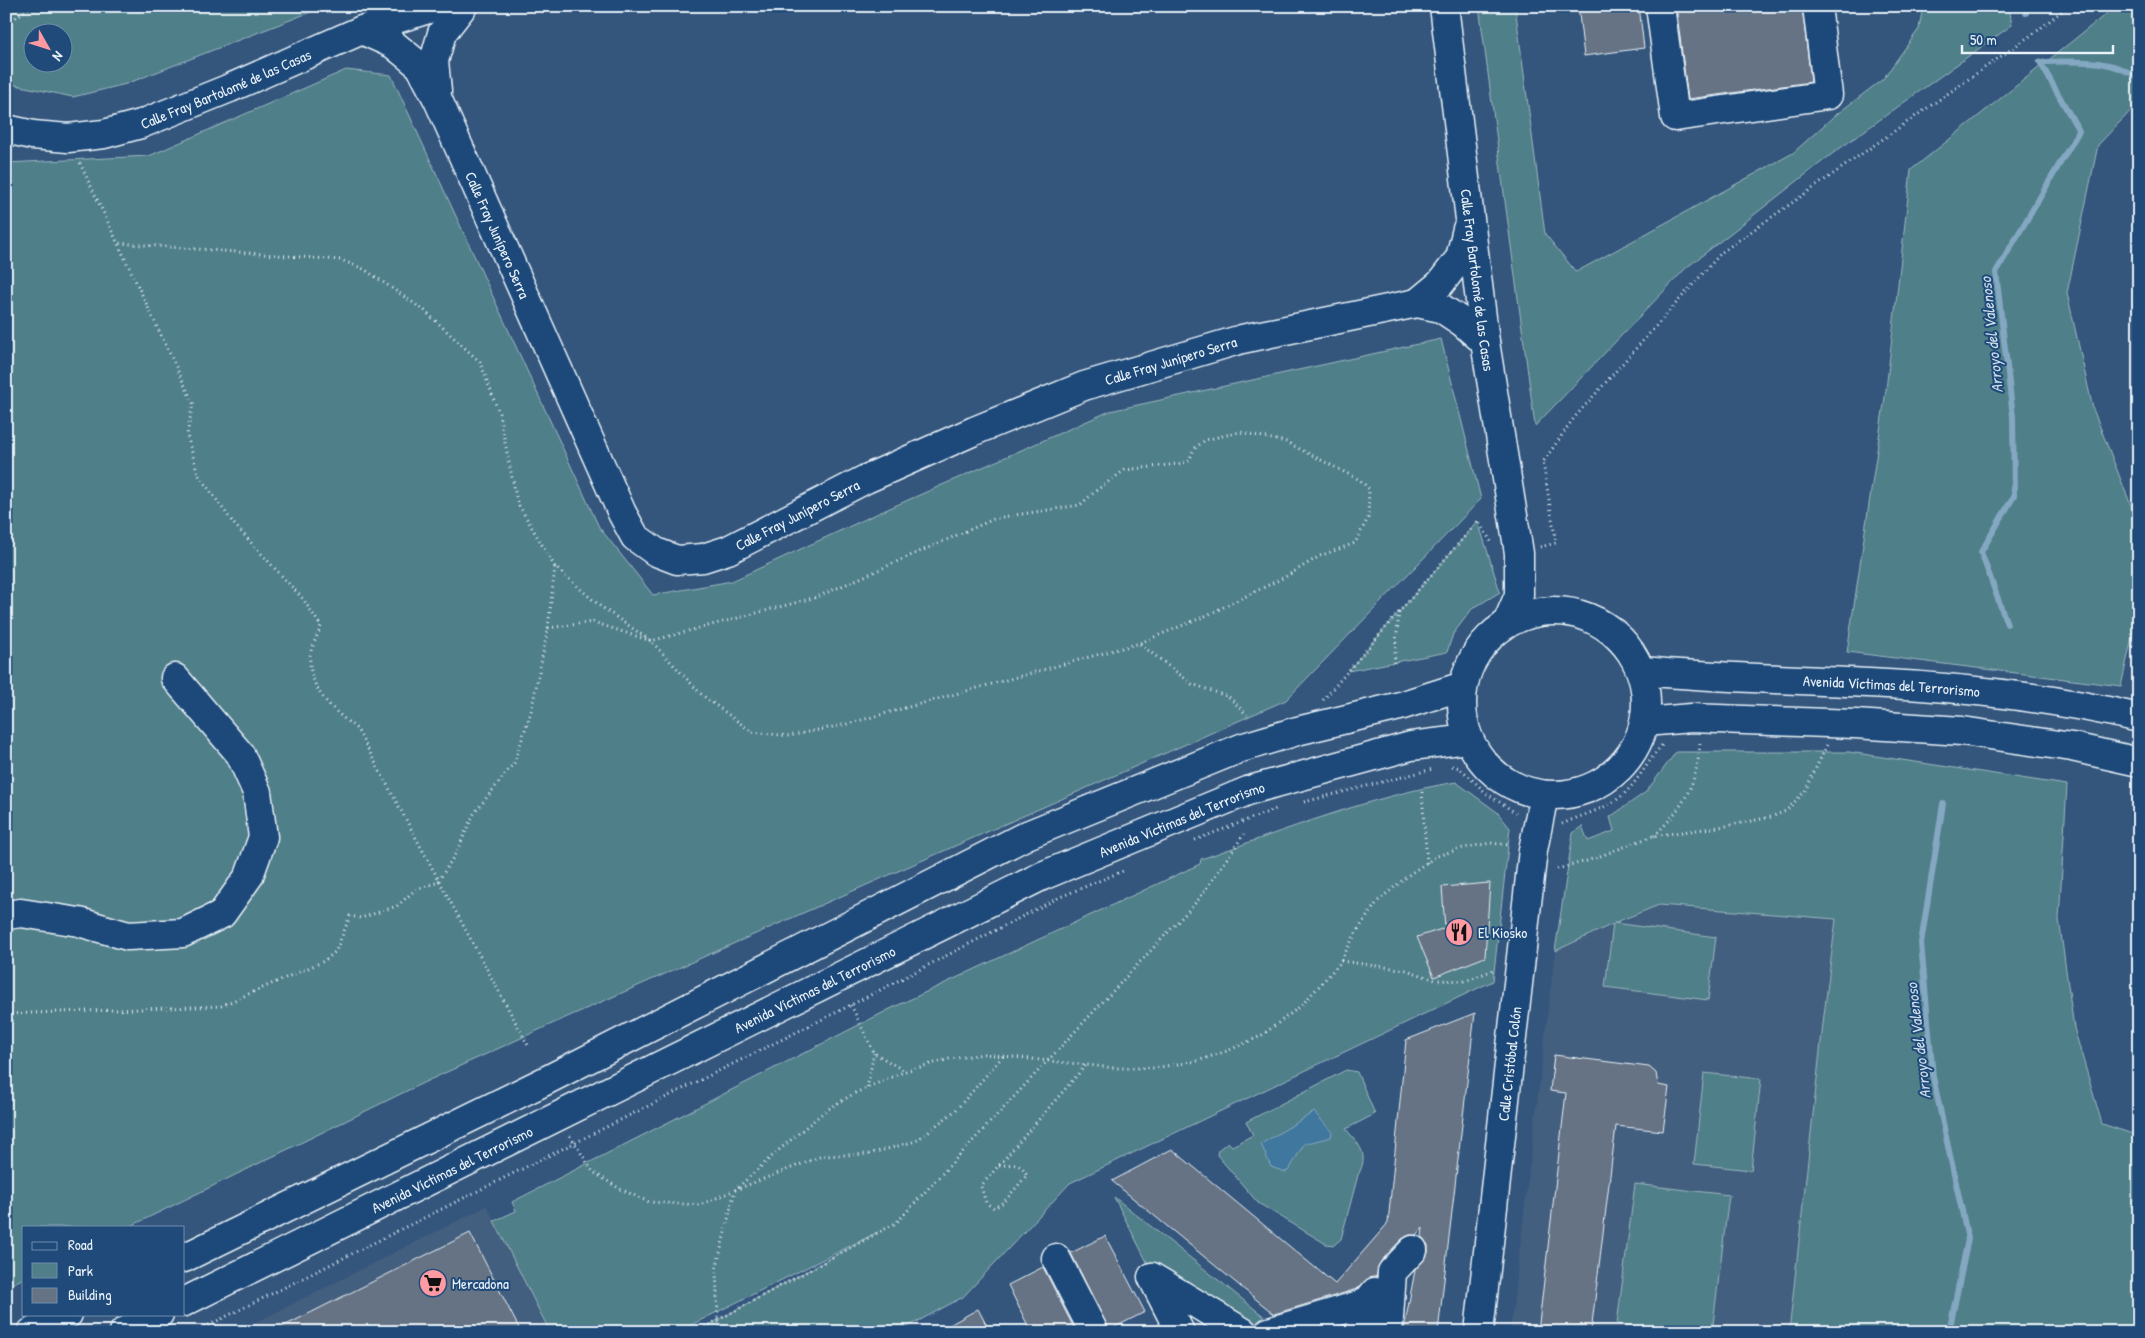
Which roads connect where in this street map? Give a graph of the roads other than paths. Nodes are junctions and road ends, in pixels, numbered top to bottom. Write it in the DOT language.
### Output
graph roads {
  1 [pos="438,6"];
  2 [pos="463,6"];
  3 [pos="1444,6"];
  4 [pos="1660,6"];
  5 [pos="1817,6"];
  6 [pos="362,30"];
  7 [pos="438,100"];
  8 [pos="6,129"];
  9 [pos="1469,223"];
  10 [pos="1417,302"];
  11 [pos="1485,342"];
  12 [pos="1519,553"];
  13 [pos="1559,610"];
  14 [pos="1507,623"];
  15 [pos="1642,671"];
  16 [pos="175,678"];
  17 [pos="1463,686"];
  18 [pos="2139,718"];
  19 [pos="1645,722"];
  20 [pos="1468,739"];
  21 [pos="2139,762"];
  22 [pos="1544,795"];
  23 [pos="6,915"];
  24 [pos="1412,1250"];
  25 [pos="185,1258"];
  26 [pos="1056,1258"];
  27 [pos="1392,1272"];
  28 [pos="185,1302"];
  29 [pos="1366,1303"];
  30 [pos="64,1316"];
  31 [pos="156,1316"];
  32 [pos="32,1332"];
  33 [pos="124,1332"];
  34 [pos="1094,1332"];
  35 [pos="1180,1332"];
  36 [pos="1243,1332"];
  37 [pos="1269,1332"];
  38 [pos="1360,1332"];
  39 [pos="1388,1332"];
  40 [pos="1479,1332"];
  1 -- 6 [label="street, Calle Fray Bartolomé de las Casas"];
  2 -- 7 [label="street, Calle Fray Junípero Serra"];
  3 -- 9 [label="street, Calle Fray Bartolomé de las Casas"];
  4 -- 5 [label="street"];
  6 -- 7 [label="street, Calle Fray Junípero Serra"];
  6 -- 8 [label="street, Calle Fray Bartolomé de las Casas"];
  7 -- 10 [label="street, Calle Fray Junípero Serra"];
  9 -- 10 [label="street, Calle Fray Junípero Serra"];
  9 -- 11 [label="street, Calle Fray Bartolomé de las Casas"];
  10 -- 11 [label="street, Calle Fray Junípero Serra"];
  11 -- 12 [label="street, Calle Fray Bartolomé de las Casas"];
  12 -- 13 [label="street, Calle Fray Bartolomé de las Casas"];
  12 -- 14 [label="street, Calle Fray Bartolomé de las Casas"];
  13 -- 14 [label="street"];
  13 -- 15 [label="street"];
  14 -- 17 [label="street"];
  15 -- 18 [label="street, Avenida Víctimas del Terrorismo"];
  15 -- 19 [label="street"];
  16 -- 23 [label="street"];
  17 -- 20 [label="street"];
  17 -- 25 [label="street"];
  19 -- 21 [label="street"];
  19 -- 22 [label="street"];
  20 -- 22 [label="street"];
  20 -- 28 [label="street, Avenida Víctimas del Terrorismo"];
  22 -- 40 [label="street, Calle Cristóbal Colón"];
  24 -- 27 [label="street"];
  26 -- 34 [label="street"];
  27 -- 29 [label="street"];
  27 -- 39 [label="street"];
  29 -- 37 [label="street"];
  29 -- 38 [label="street"];
  30 -- 32 [label="street"];
  31 -- 33 [label="street"];
  35 -- 36 [label="street"];
}
